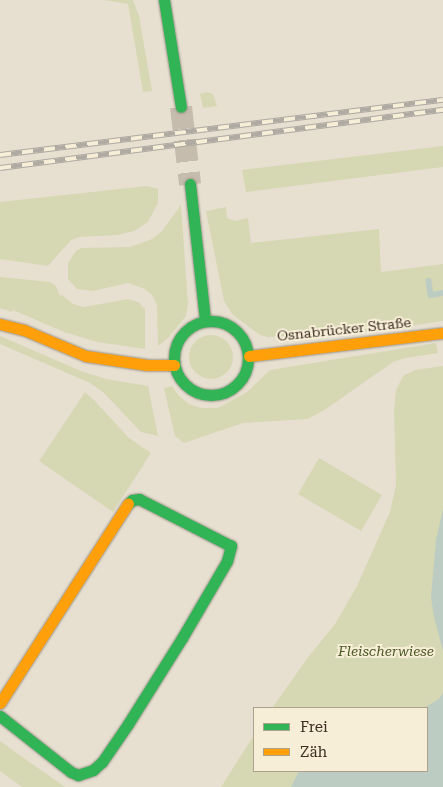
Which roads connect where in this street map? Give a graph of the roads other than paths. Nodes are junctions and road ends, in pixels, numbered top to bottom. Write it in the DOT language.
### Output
graph roads {
  1 [pos="164,0"];
  2 [pos="181,107"];
  3 [pos="190,184"];
  4 [pos="205,320"];
  5 [pos="0,324"];
  6 [pos="443,333"];
  7 [pos="249,356"];
  8 [pos="174,365"];
  9 [pos="0,702"];
  10 [pos="0,716"];
  1 -- 2 [label="main road"];
  3 -- 4 [label="main road"];
  4 -- 7 [label="main road"];
  4 -- 8 [label="main road"];
  5 -- 8 [label="main road"];
  6 -- 7 [label="main road, Osnabrücker Straße"];
  7 -- 8 [label="main road"];
  9 -- 10 [label="main road"];
}
